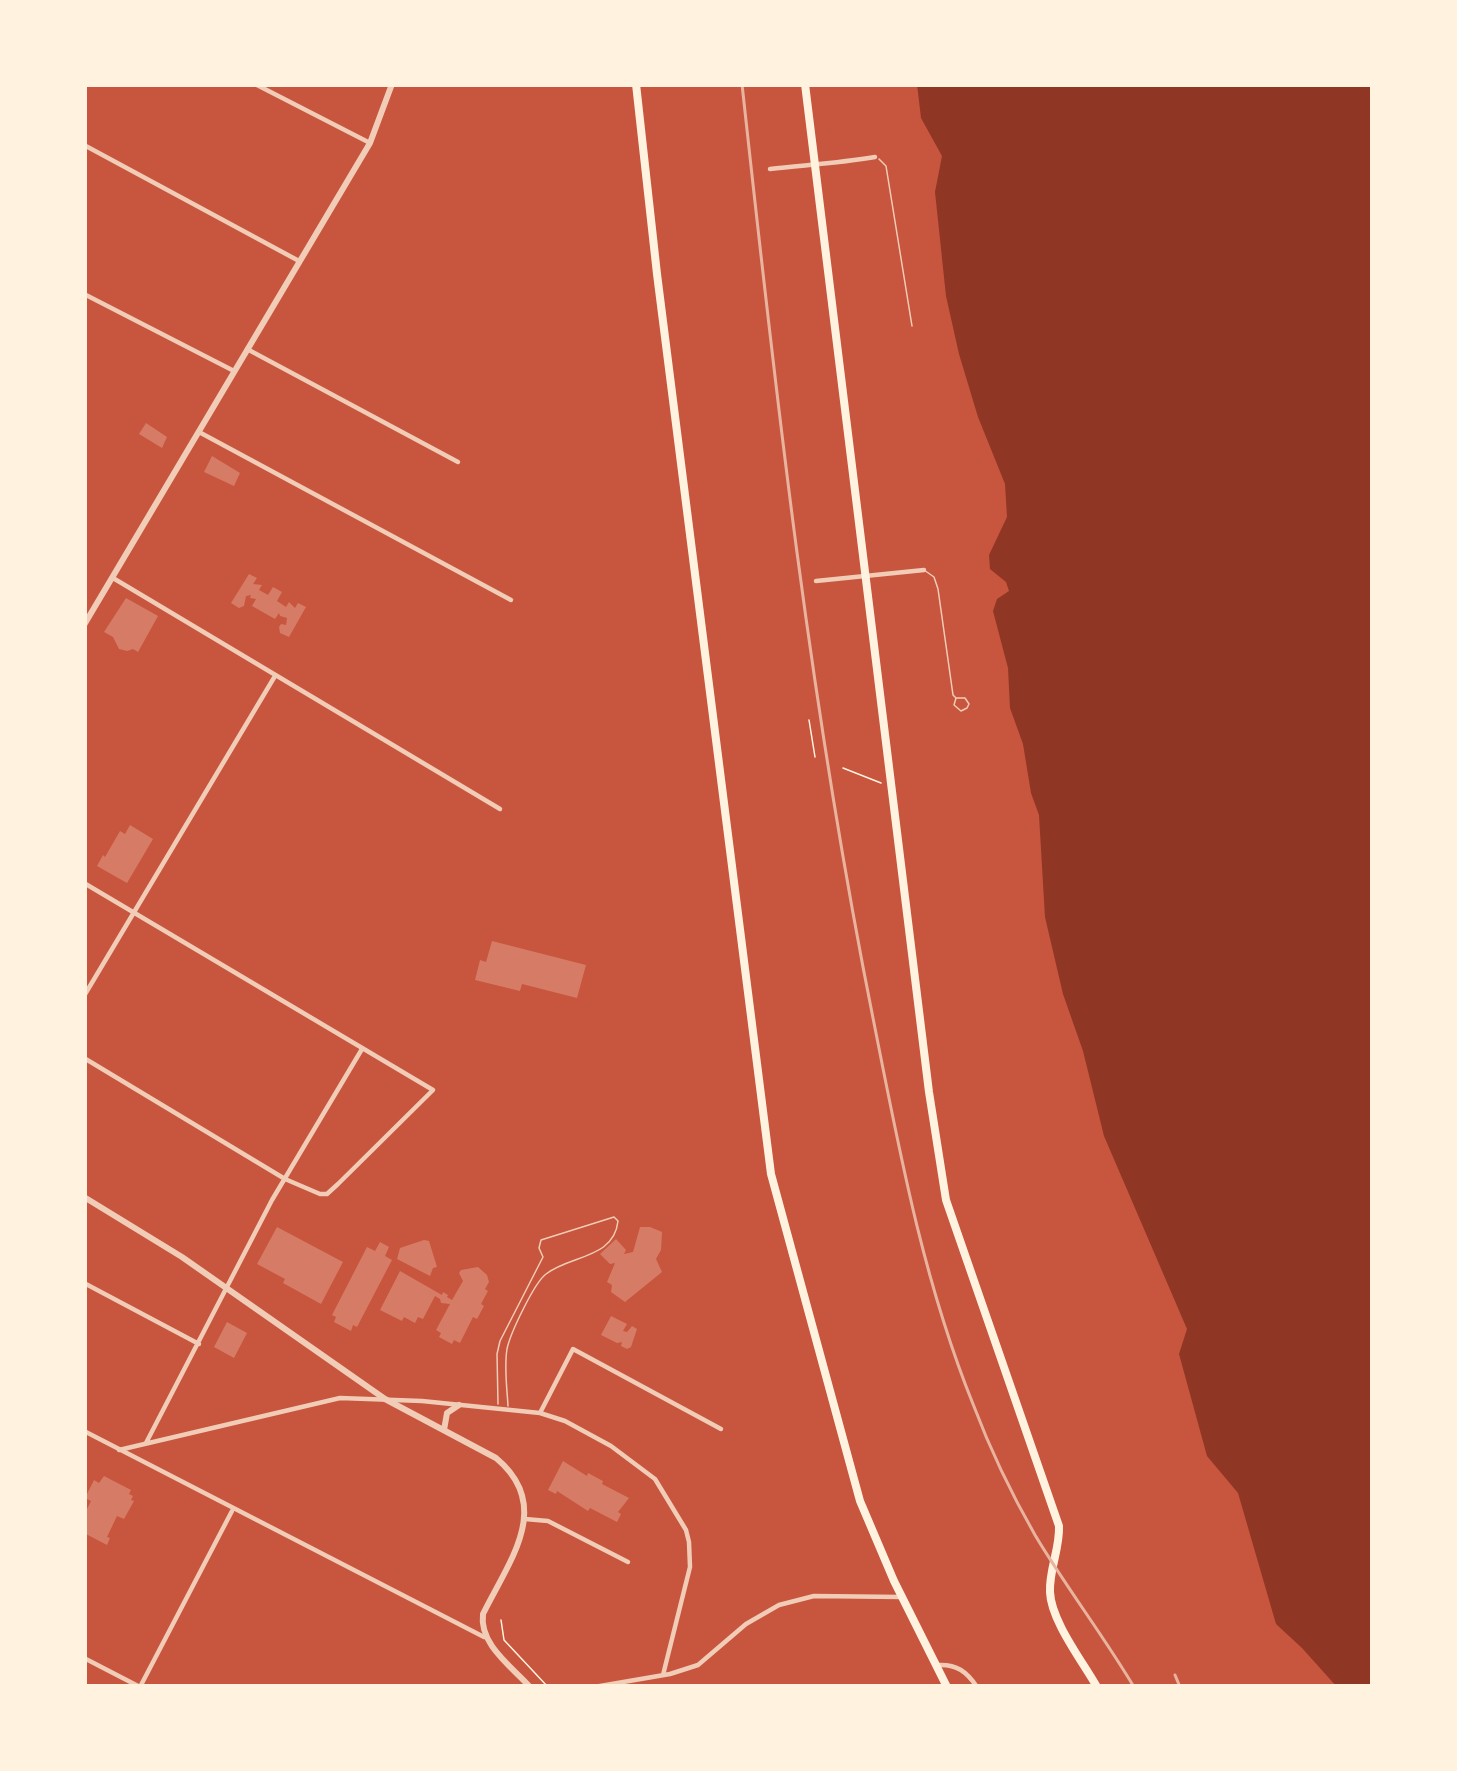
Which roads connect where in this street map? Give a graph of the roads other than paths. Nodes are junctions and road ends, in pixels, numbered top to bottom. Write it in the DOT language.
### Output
graph roads {
  1 [pos="255,84"];
  2 [pos="392,84"];
  3 [pos="636,84"];
  4 [pos="805,84"];
  5 [pos="370,143"];
  6 [pos="84,145"];
  7 [pos="875,157"];
  8 [pos="815,164"];
  9 [pos="770,169"];
  10 [pos="298,261"];
  11 [pos="84,294"];
  12 [pos="912,326"];
  13 [pos="247,349"];
  14 [pos="234,371"];
  15 [pos="199,431"];
  16 [pos="458,462"];
  17 [pos="924,570"];
  18 [pos="867,576"];
  19 [pos="111,577"];
  20 [pos="816,581"];
  21 [pos="511,601"];
  22 [pos="84,625"];
  23 [pos="275,675"];
  24 [pos="956,698"];
  25 [pos="500,809"];
  26 [pos="84,884"];
  27 [pos="134,914"];
  28 [pos="84,995"];
  29 [pos="362,1049"];
  30 [pos="84,1058"];
  31 [pos="285,1179"];
  32 [pos="84,1197"];
  33 [pos="84,1283"];
  34 [pos="227,1289"];
  35 [pos="199,1344"];
  36 [pos="385,1399"];
  37 [pos="459,1405"];
  38 [pos="498,1409"];
  39 [pos="508,1410"];
  40 [pos="540,1413"];
  41 [pos="721,1429"];
  42 [pos="444,1430"];
  43 [pos="84,1431"];
  44 [pos="146,1443"];
  45 [pos="119,1450"];
  46 [pos="233,1510"];
  47 [pos="525,1519"];
  48 [pos="628,1562"];
  49 [pos="901,1597"];
  50 [pos="484,1637"];
  51 [pos="84,1658"];
  52 [pos="935,1665"];
  53 [pos="663,1675"];
  54 [pos="118,1676"];
  55 [pos="112,1686"];
  56 [pos="140,1687"];
  57 [pos="530,1687"];
  58 [pos="594,1687"];
  59 [pos="947,1687"];
  60 [pos="977,1687"];
  61 [pos="1097,1687"];
  1 -- 5 [label="street"];
  2 -- 5 [label="street"];
  3 -- 49 [label="main road"];
  4 -- 8 [label="main road"];
  5 -- 10 [label="street"];
  6 -- 10 [label="street"];
  7 -- 8 [label="street"];
  7 -- 12 [label="lane"];
  8 -- 9 [label="street"];
  8 -- 18 [label="main road"];
  10 -- 13 [label="street"];
  11 -- 14 [label="street"];
  13 -- 14 [label="street"];
  13 -- 16 [label="street"];
  14 -- 15 [label="street"];
  15 -- 19 [label="street"];
  15 -- 21 [label="street"];
  17 -- 18 [label="street"];
  17 -- 24 [label="lane"];
  18 -- 20 [label="street"];
  18 -- 61 [label="main road"];
  19 -- 22 [label="street"];
  19 -- 23 [label="street"];
  23 -- 25 [label="street"];
  23 -- 27 [label="street"];
  26 -- 27 [label="street"];
  27 -- 28 [label="street"];
  27 -- 29 [label="street"];
  29 -- 31 [label="street"];
  29 -- 31 [label="street"];
  30 -- 31 [label="street"];
  31 -- 34 [label="street"];
  32 -- 34 [label="street"];
  33 -- 35 [label="street"];
  34 -- 35 [label="street"];
  34 -- 36 [label="street"];
  35 -- 44 [label="street"];
  36 -- 37 [label="street"];
  36 -- 42 [label="street"];
  36 -- 44 [label="street"];
  37 -- 38 [label="street"];
  37 -- 42 [label="street"];
  38 -- 39 [label="street"];
  38 -- 39 [label="lane"];
  39 -- 40 [label="street"];
  40 -- 41 [label="street"];
  40 -- 53 [label="street"];
  42 -- 47 [label="street"];
  43 -- 45 [label="street"];
  44 -- 45 [label="street"];
  45 -- 46 [label="street"];
  46 -- 50 [label="street"];
  46 -- 56 [label="street"];
  47 -- 48 [label="street"];
  47 -- 50 [label="street"];
  49 -- 52 [label="main road"];
  49 -- 53 [label="street"];
  50 -- 57 [label="street"];
  51 -- 54 [label="street"];
  52 -- 59 [label="main road"];
  52 -- 60 [label="street"];
  53 -- 58 [label="street"];
  54 -- 55 [label="street"];
  54 -- 56 [label="street"];
}
